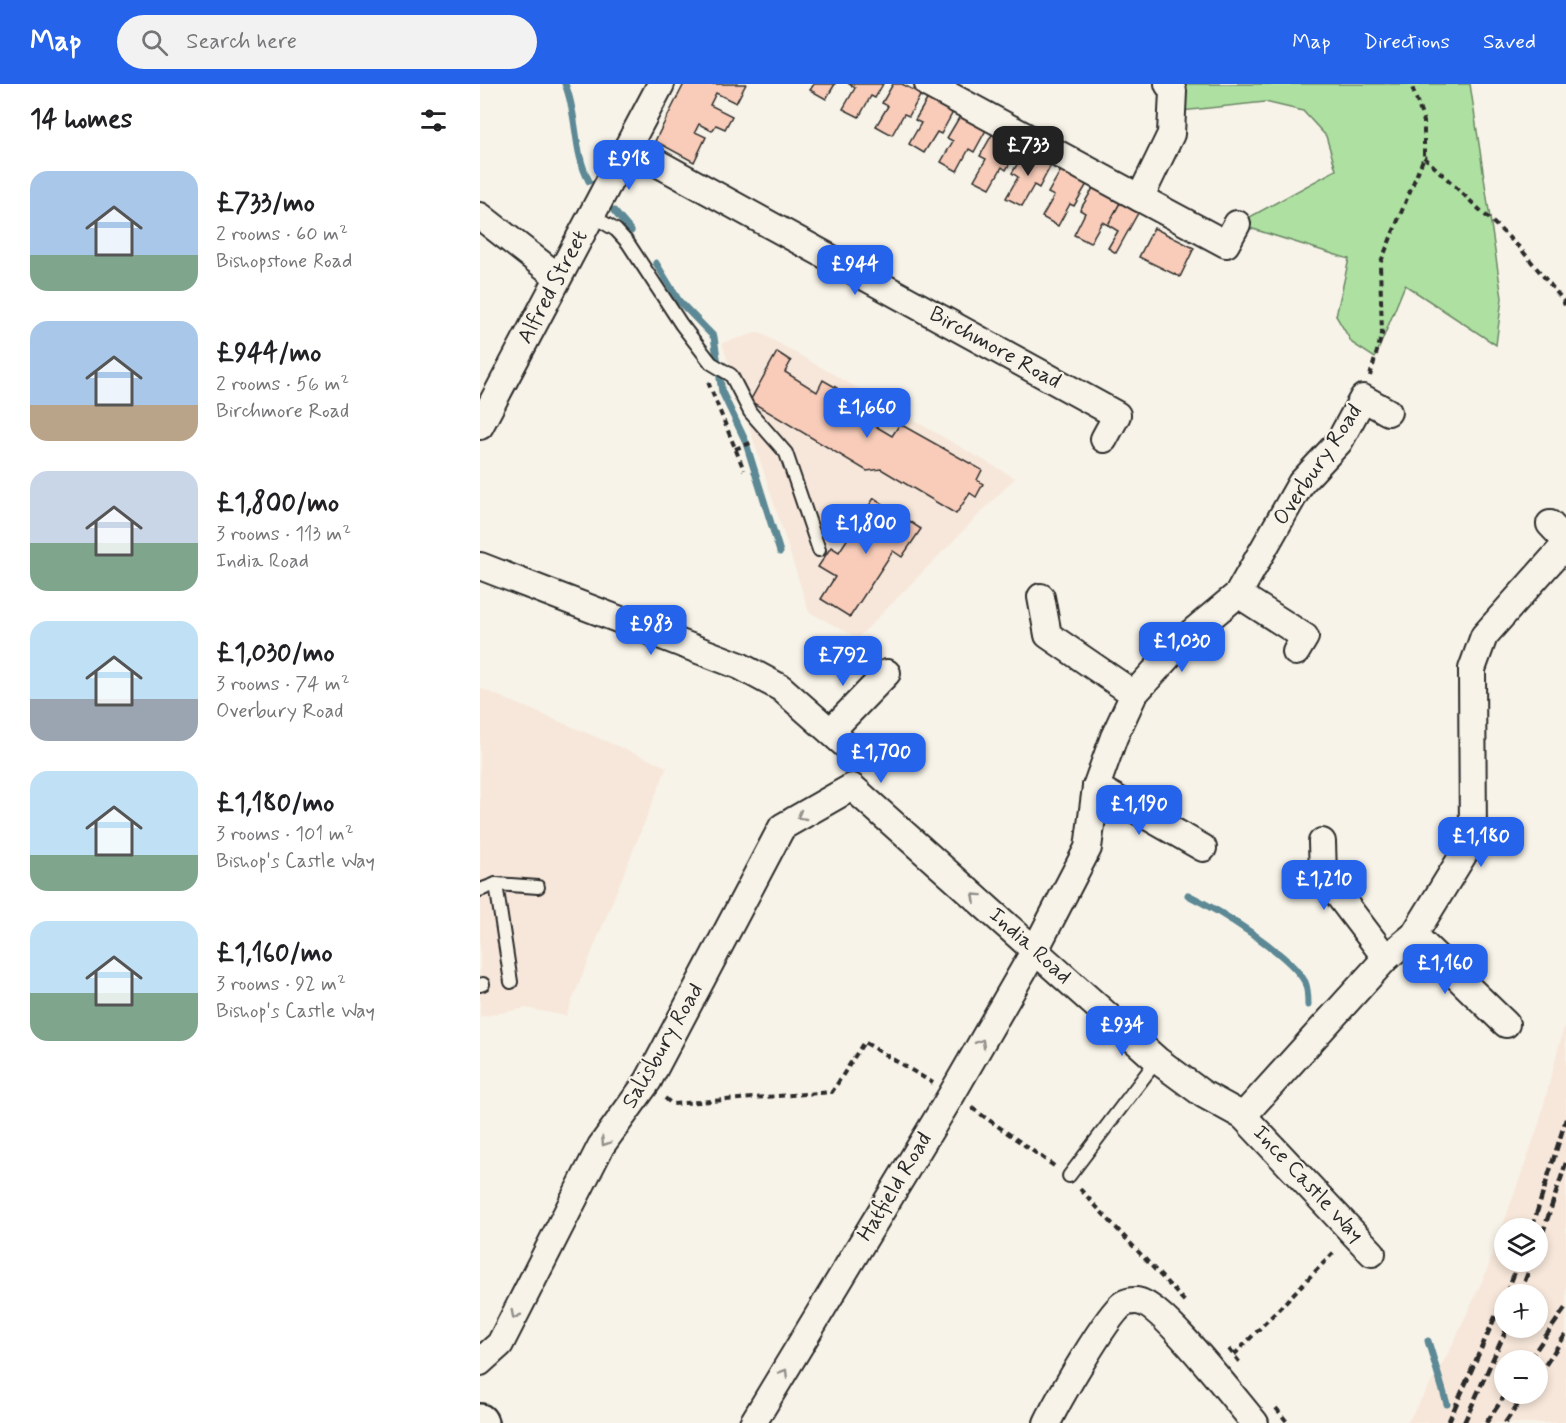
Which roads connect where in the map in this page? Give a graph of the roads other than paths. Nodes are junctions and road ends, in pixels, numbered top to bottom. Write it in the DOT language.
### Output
graph roads {
  1 [pos="661,84"];
  2 [pos="928,84"];
  3 [pos="1168,84"];
  4 [pos="628,147"];
  5 [pos="1140,198"];
  6 [pos="591,215"];
  7 [pos="480,216"];
  8 [pos="1237,224"];
  9 [pos="558,277"];
  10 [pos="1388,412"];
  11 [pos="480,426"];
  12 [pos="1104,439"];
  13 [pos="1561,536"];
  14 [pos="819,550"];
  15 [pos="480,567"];
  16 [pos="1238,594"];
  17 [pos="1041,597"];
  18 [pos="1296,652"];
  19 [pos="886,673"];
  20 [pos="1134,694"];
  21 [pos="831,730"];
  22 [pos="858,756"];
  23 [pos="1096,786"];
  24 [pos="852,787"];
  25 [pos="1322,842"];
  26 [pos="1203,848"];
  27 [pos="496,884"];
  28 [pos="538,887"];
  29 [pos="480,890"];
  30 [pos="1414,934"];
  31 [pos="1035,950"];
  32 [pos="1386,958"];
  33 [pos="511,982"];
  34 [pos="1506,1024"];
  35 [pos="1157,1060"];
  36 [pos="1243,1116"];
  37 [pos="1069,1176"];
  38 [pos="1372,1253"];
  39 [pos="480,1362"];
  40 [pos="753,1423"];
  41 [pos="1047,1423"];
  42 [pos="1255,1423"];
  1 -- 4 [label="street, Alfred Street"];
  2 -- 5 [label="street"];
  3 -- 5 [label="street"];
  4 -- 6 [label="street, Alfred Street"];
  4 -- 12 [label="street, Birchmore Road"];
  5 -- 8 [label="street"];
  6 -- 9 [label="street, Alfred Street"];
  6 -- 14 [label="lane"];
  7 -- 9 [label="street"];
  9 -- 11 [label="street, Alfred Street"];
  10 -- 16 [label="street, Overbury Road"];
  13 -- 30 [label="street"];
  15 -- 21 [label="street"];
  16 -- 18 [label="street"];
  16 -- 20 [label="street, Overbury Road"];
  17 -- 20 [label="street"];
  19 -- 21 [label="street"];
  20 -- 23 [label="street, Overbury Road"];
  21 -- 22 [label="street"];
  23 -- 26 [label="street"];
  23 -- 31 [label="street, Overbury Road"];
  31 -- 24 [label="street, India Road, one-way"];
  24 -- 39 [label="street, Salisbury Road, one-way"];
  25 -- 32 [label="street"];
  27 -- 28 [label="lane"];
  27 -- 29 [label="lane"];
  27 -- 33 [label="lane"];
  30 -- 32 [label="street"];
  30 -- 34 [label="street"];
  31 -- 35 [label="street, India Road"];
  40 -- 31 [label="street, Hatfield Road, one-way"];
  32 -- 36 [label="street"];
  35 -- 36 [label="street, India Road"];
  35 -- 37 [label="lane"];
  36 -- 38 [label="street, Ince Castle Way"];
  41 -- 42 [label="street"];
}
